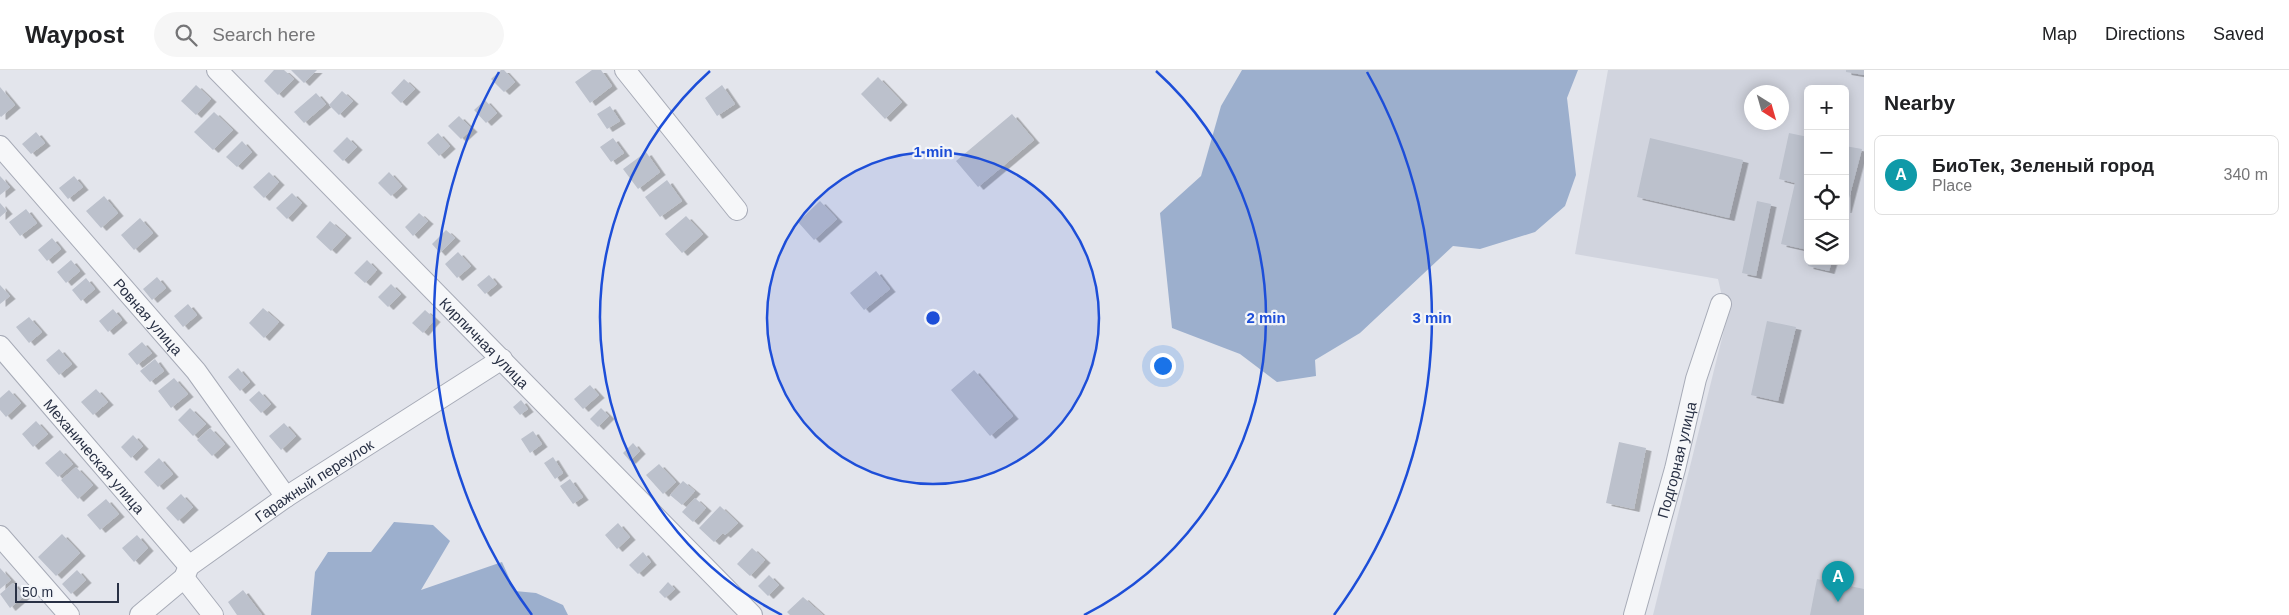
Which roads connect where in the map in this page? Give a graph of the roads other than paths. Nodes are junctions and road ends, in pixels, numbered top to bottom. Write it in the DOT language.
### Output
graph roads {
  1 [pos="217,70"];
  2 [pos="625,70"];
  3 [pos="0,146"];
  4 [pos="737,210"];
  5 [pos="1721,304"];
  6 [pos="0,346"];
  7 [pos="502,359"];
  8 [pos="286,497"];
  9 [pos="0,536"];
  10 [pos="187,572"];
  11 [pos="69,615"];
  12 [pos="140,615"];
  13 [pos="213,615"];
  14 [pos="752,615"];
  15 [pos="1634,615"];
  1 -- 7 [label="street, Кирпичная улица"];
  2 -- 4 [label="street"];
  3 -- 8 [label="street, Ровная улица"];
  5 -- 15 [label="street, Подгорная улица"];
  6 -- 10 [label="street, Механическая улица"];
  7 -- 8 [label="street, Гаражный переулок"];
  7 -- 14 [label="street, Кирпичная улица"];
  8 -- 10 [label="street, Гаражный переулок"];
  9 -- 11 [label="street"];
  10 -- 12 [label="street, Гаражный переулок"];
  10 -- 13 [label="street, Механическая улица"];
}
